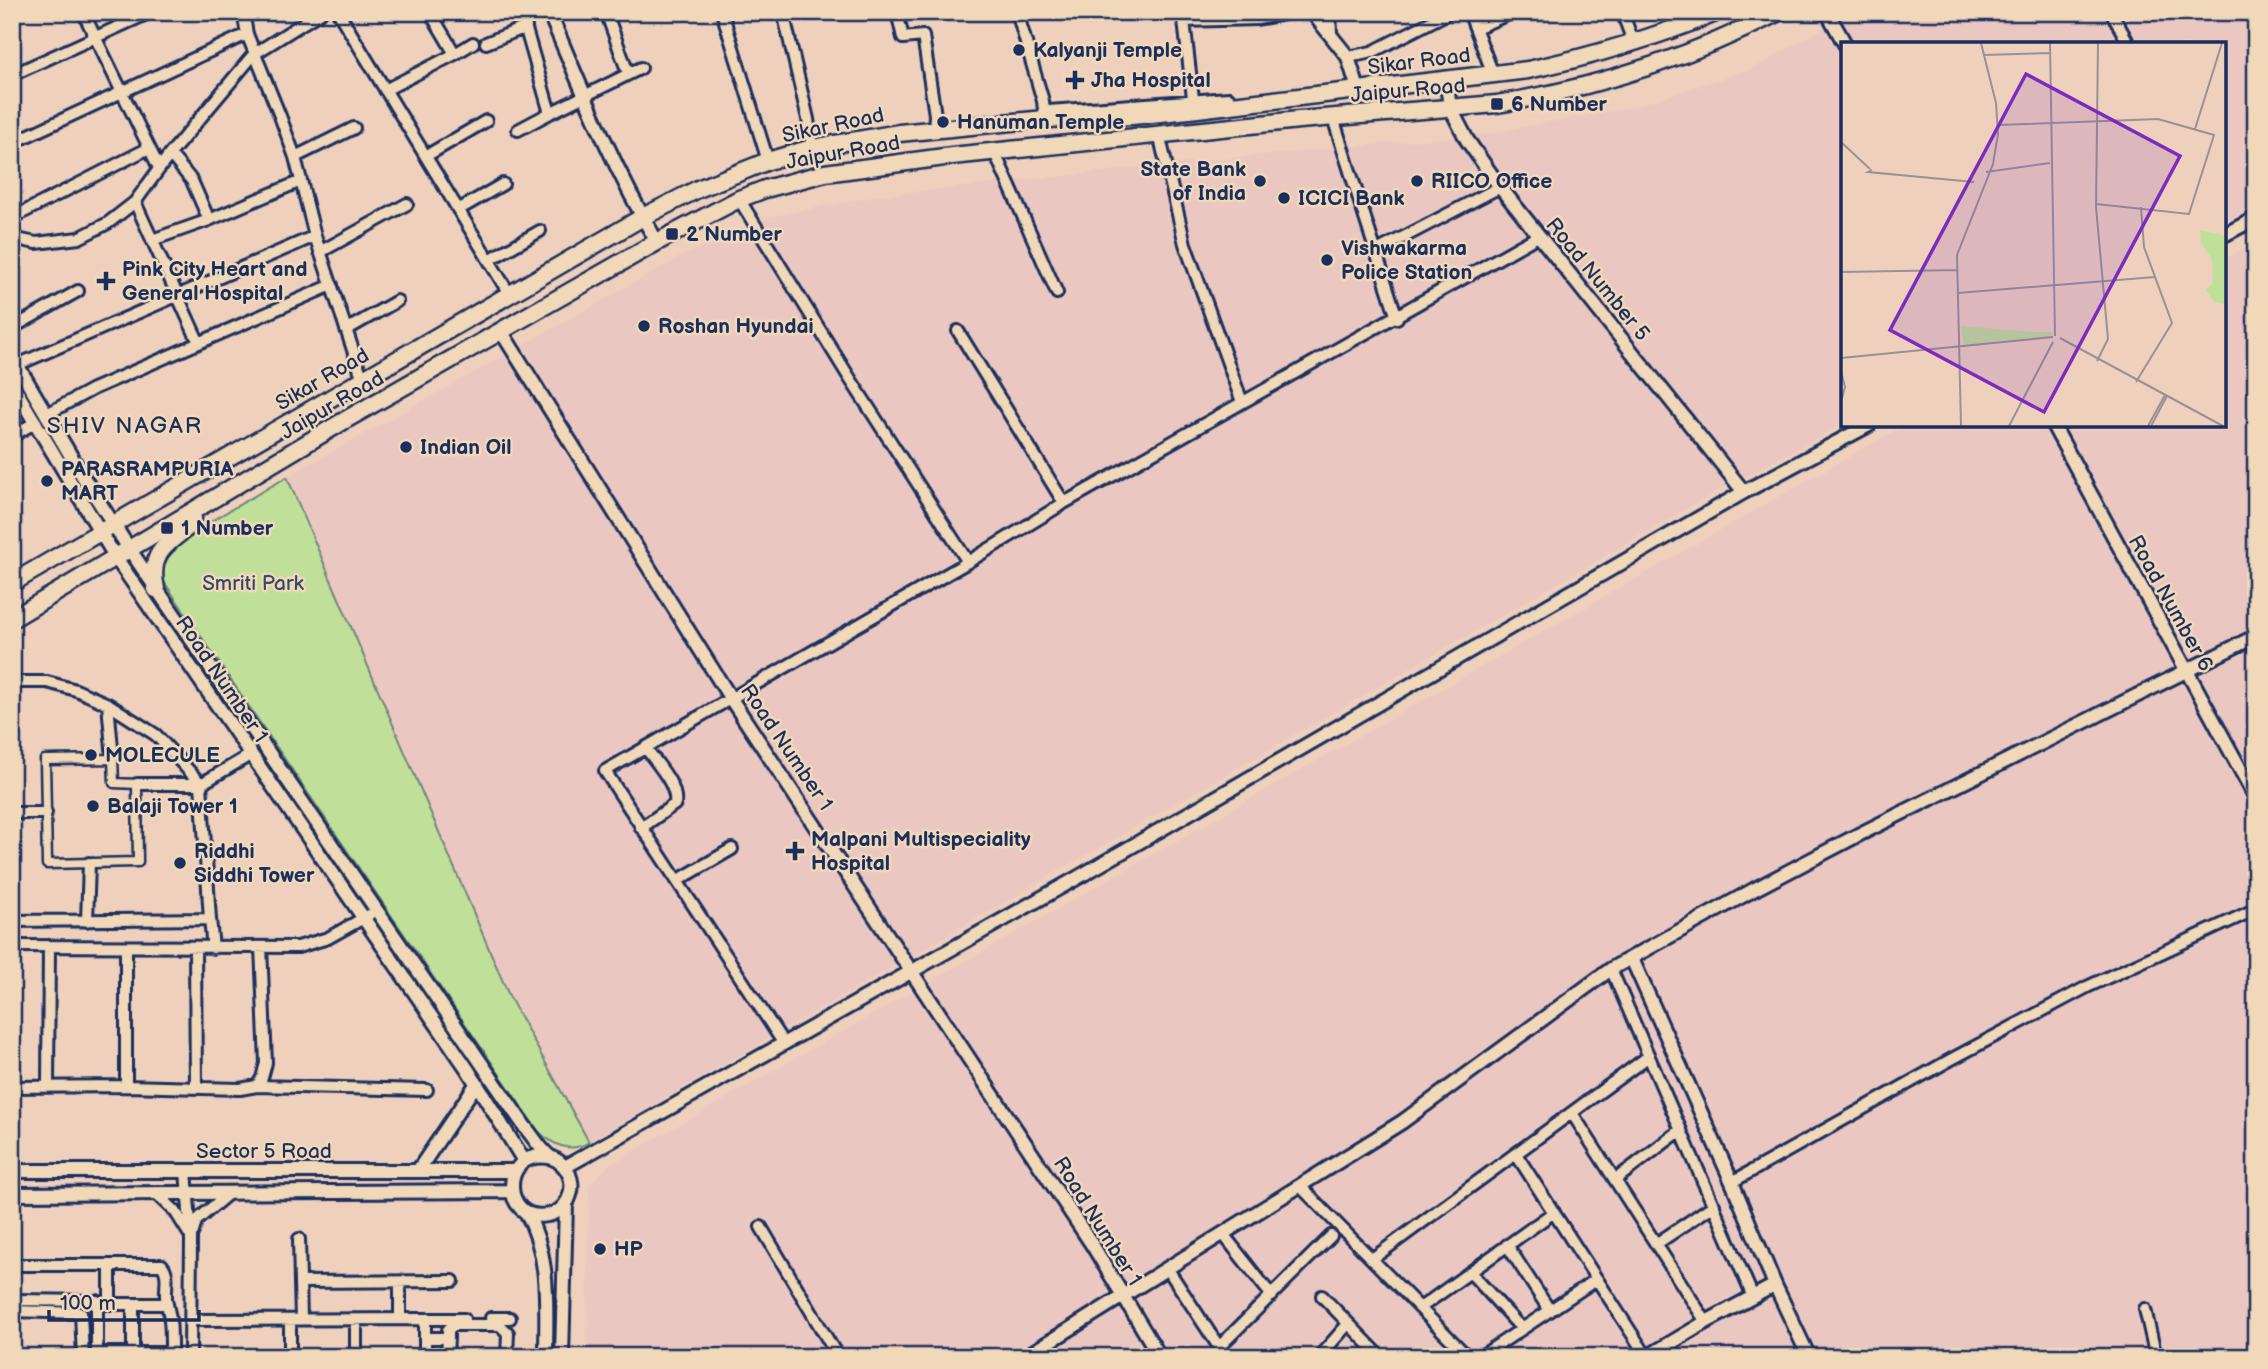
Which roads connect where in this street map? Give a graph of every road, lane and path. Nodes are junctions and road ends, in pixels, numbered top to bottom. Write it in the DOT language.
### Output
graph roads {
  1 [pos="83,12"];
  2 [pos="151,12"];
  3 [pos="243,12"];
  4 [pos="321,12"];
  5 [pos="338,12"];
  6 [pos="430,12"];
  7 [pos="521,12"];
  8 [pos="549,12"];
  9 [pos="606,12"];
  10 [pos="722,12"];
  11 [pos="783,12"];
  12 [pos="897,12"];
  13 [pos="1017,12"];
  14 [pos="1296,12"];
  15 [pos="1312,12"];
  16 [pos="1329,12"];
  17 [pos="1450,12"];
  18 [pos="1469,12"];
  19 [pos="1514,12"];
  20 [pos="1622,12"];
  21 [pos="1718,12"];
  22 [pos="1779,12"];
  23 [pos="1827,12"];
  24 [pos="2110,12"];
  25 [pos="1184,17"];
  26 [pos="526,27"];
  27 [pos="1476,28"];
  28 [pos="1330,33"];
  29 [pos="247,34"];
  30 [pos="95,38"];
  31 [pos="1843,42"];
  32 [pos="2128,42"];
  33 [pos="473,43"];
  34 [pos="486,43"];
  35 [pos="1634,44"];
  36 [pos="254,54"];
  37 [pos="455,54"];
  38 [pos="1348,57"];
  39 [pos="641,68"];
  40 [pos="628,74"];
  41 [pos="1493,74"];
  42 [pos="12,75"];
  43 [pos="1446,78"];
  44 [pos="1358,89"];
  45 [pos="386,90"];
  46 [pos="122,93"];
  47 [pos="584,95"];
  48 [pos="1194,105"];
  49 [pos="1450,107"];
  50 [pos="550,113"];
  51 [pos="1044,116"];
  52 [pos="1334,118"];
  53 [pos="486,121"];
  54 [pos="934,127"];
  55 [pos="354,128"];
  56 [pos="518,130"];
  57 [pos="1159,134"];
  58 [pos="12,143"];
  59 [pos="811,144"];
  60 [pos="149,148"];
  61 [pos="170,153"];
  62 [pos="995,153"];
  63 [pos="426,156"];
  64 [pos="295,157"];
  65 [pos="767,158"];
  66 [pos="159,168"];
  67 [pos="301,181"];
  68 [pos="503,184"];
  69 [pos="1500,187"];
  70 [pos="739,200"];
  71 [pos="135,202"];
  72 [pos="407,204"];
  73 [pos="458,210"];
  74 [pos="641,214"];
  75 [pos="12,218"];
  76 [pos="2256,218"];
  77 [pos="209,220"];
  78 [pos="540,231"];
  79 [pos="2226,233"];
  80 [pos="315,236"];
  81 [pos="1538,236"];
  82 [pos="12,238"];
  83 [pos="152,240"];
  84 [pos="657,242"];
  85 [pos="320,252"];
  86 [pos="1375,252"];
  87 [pos="489,260"];
  88 [pos="332,285"];
  89 [pos="78,290"];
  90 [pos="508,292"];
  91 [pos="1057,293"];
  92 [pos="178,297"];
  93 [pos="397,301"];
  94 [pos="1397,318"];
  95 [pos="12,328"];
  96 [pos="346,330"];
  97 [pos="501,331"];
  98 [pos="958,331"];
  99 [pos="199,343"];
  100 [pos="15,361"];
  101 [pos="362,377"];
  102 [pos="12,384"];
  103 [pos="1242,402"];
  104 [pos="47,414"];
  105 [pos="36,422"];
  106 [pos="1865,427"];
  107 [pos="2054,427"];
  108 [pos="12,436"];
  109 [pos="1744,492"];
  110 [pos="1064,503"];
  111 [pos="193,512"];
  112 [pos="108,525"];
  113 [pos="123,554"];
  114 [pos="968,562"];
  115 [pos="12,583"];
  116 [pos="156,589"];
  117 [pos="12,619"];
  118 [pos="2256,636"];
  119 [pos="2186,671"];
  120 [pos="12,682"];
  121 [pos="732,699"];
  122 [pos="108,704"];
  123 [pos="646,748"];
  124 [pos="250,755"];
  125 [pos="114,759"];
  126 [pos="137,784"];
  127 [pos="201,784"];
  128 [pos="2256,798"];
  129 [pos="12,813"];
  130 [pos="46,813"];
  131 [pos="642,828"];
  132 [pos="732,849"];
  133 [pos="89,863"];
  134 [pos="677,881"];
  135 [pos="2256,909"];
  136 [pos="378,910"];
  137 [pos="210,919"];
  138 [pos="363,919"];
  139 [pos="12,921"];
  140 [pos="87,921"];
  141 [pos="12,946"];
  142 [pos="49,946"];
  143 [pos="126,947"];
  144 [pos="261,947"];
  145 [pos="195,948"];
  146 [pos="213,948"];
  147 [pos="1632,959"];
  148 [pos="1611,969"];
  149 [pos="912,971"];
  150 [pos="784,1044"];
  151 [pos="1649,1056"];
  152 [pos="477,1083"];
  153 [pos="126,1086"];
  154 [pos="257,1086"];
  155 [pos="12,1087"];
  156 [pos="48,1087"];
  157 [pos="196,1087"];
  158 [pos="427,1090"];
  159 [pos="1572,1113"];
  160 [pos="1681,1130"];
  161 [pos="1516,1154"];
  162 [pos="549,1157"];
  163 [pos="519,1166"];
  164 [pos="565,1167"];
  165 [pos="419,1169"];
  166 [pos="186,1170"];
  167 [pos="12,1171"];
  168 [pos="1615,1180"];
  169 [pos="1732,1182"];
  170 [pos="1300,1186"];
  171 [pos="512,1191"];
  172 [pos="156,1193"];
  173 [pos="187,1193"];
  174 [pos="229,1193"];
  175 [pos="12,1194"];
  176 [pos="566,1203"];
  177 [pos="1714,1205"];
  178 [pos="526,1212"];
  179 [pos="1554,1212"];
  180 [pos="761,1227"];
  181 [pos="1223,1234"];
  182 [pos="1331,1236"];
  183 [pos="191,1238"];
  184 [pos="299,1239"];
  185 [pos="1656,1244"];
  186 [pos="1507,1245"];
  187 [pos="1371,1259"];
  188 [pos="12,1265"];
  189 [pos="110,1265"];
  190 [pos="1167,1268"];
  191 [pos="1470,1272"];
  192 [pos="1597,1279"];
  193 [pos="453,1280"];
  194 [pos="300,1282"];
  195 [pos="400,1283"];
  196 [pos="1775,1285"];
  197 [pos="1122,1295"];
  198 [pos="1272,1296"];
  199 [pos="1322,1296"];
  200 [pos="1753,1297"];
  201 [pos="12,1300"];
  202 [pos="104,1304"];
  203 [pos="133,1304"];
  204 [pos="167,1304"];
  205 [pos="1420,1308"];
  206 [pos="2145,1309"];
  207 [pos="12,1311"];
  208 [pos="1550,1311"];
  209 [pos="400,1318"];
  210 [pos="510,1318"];
  211 [pos="296,1319"];
  212 [pos="425,1319"];
  213 [pos="190,1320"];
  214 [pos="356,1320"];
  215 [pos="1706,1322"];
  216 [pos="1348,1324"];
  217 [pos="1522,1329"];
  218 [pos="425,1338"];
  219 [pos="448,1338"];
  220 [pos="1221,1352"];
  221 [pos="133,1355"];
  222 [pos="83,1357"];
  223 [pos="190,1357"];
  224 [pos="290,1357"];
  225 [pos="356,1357"];
  226 [pos="425,1357"];
  227 [pos="447,1357"];
  228 [pos="508,1357"];
  229 [pos="546,1357"];
  230 [pos="562,1357"];
  231 [pos="838,1357"];
  232 [pos="1025,1357"];
  233 [pos="1160,1357"];
  234 [pos="1319,1357"];
  235 [pos="1381,1357"];
  236 [pos="1468,1357"];
  237 [pos="1480,1357"];
  238 [pos="1647,1357"];
  239 [pos="1809,1357"];
  240 [pos="2156,1357"];
  1 -- 30 [label="street"];
  2 -- 30 [label="street"];
  3 -- 29 [label="street"];
  4 -- 36 [label="street"];
  5 -- 45 [label="street"];
  6 -- 37 [label="street"];
  7 -- 26 [label="street"];
  8 -- 47 [label="street"];
  9 -- 40 [label="street"];
  10 -- 65 [label="street"];
  11 -- 59 [label="street"];
  12 -- 54 [label="street"];
  13 -- 51 [label="street"];
  14 -- 25 [label="street"];
  15 -- 28 [label="street"];
  16 -- 28 [label="street"];
  17 -- 38 [label="street"];
  18 -- 27 [label="street"];
  19 -- 27 [label="street"];
  20 -- 35 [label="street"];
  21 -- 35 [label="main road, Sikar Road"];
  22 -- 49 [label="main road, Jaipur Road"];
  23 -- 31 [label="street"];
  24 -- 32 [label="street"];
  25 -- 48 [label="street"];
  26 -- 34 [label="street"];
  26 -- 50 [label="street"];
  27 -- 41 [label="street"];
  28 -- 38 [label="street"];
  29 -- 36 [label="street"];
  29 -- 46 [label="street"];
  30 -- 42 [label="street"];
  30 -- 46 [label="street"];
  33 -- 37 [label="street"];
  35 -- 41 [label="main road, Sikar Road"];
  36 -- 61 [label="street"];
  36 -- 64 [label="street"];
  37 -- 45 [label="street"];
  38 -- 44 [label="street"];
  39 -- 40 [label="street"];
  40 -- 47 [label="street"];
  41 -- 43 [label="main road, Sikar Road"];
  43 -- 44 [label="main road, Sikar Road"];
  43 -- 49 [label="street, Road Number 5"];
  44 -- 48 [label="main road, Sikar Road"];
  45 -- 63 [label="street"];
  46 -- 58 [label="street"];
  46 -- 60 [label="street"];
  47 -- 50 [label="street"];
  47 -- 74 [label="street"];
  48 -- 51 [label="main road, Sikar Road"];
  49 -- 52 [label="main road, Jaipur Road"];
  49 -- 69 [label="street, Road Number 5"];
  50 -- 56 [label="street"];
  51 -- 54 [label="main road, Sikar Road"];
  52 -- 57 [label="main road, Jaipur Road"];
  52 -- 86 [label="street"];
  53 -- 63 [label="street"];
  54 -- 59 [label="main road, Sikar Road"];
  55 -- 64 [label="street"];
  57 -- 62 [label="main road, Jaipur Road"];
  57 -- 103 [label="street"];
  59 -- 65 [label="main road, Sikar Road"];
  60 -- 66 [label="street"];
  60 -- 75 [label="street"];
  61 -- 66 [label="street"];
  61 -- 77 [label="street"];
  62 -- 70 [label="main road, Jaipur Road"];
  62 -- 91 [label="street"];
  63 -- 73 [label="street"];
  64 -- 67 [label="street"];
  65 -- 74 [label="main road, Sikar Road"];
  66 -- 71 [label="street"];
  67 -- 77 [label="street"];
  67 -- 80 [label="street"];
  68 -- 73 [label="street"];
  69 -- 81 [label="street, Road Number 5"];
  69 -- 86 [label="street"];
  70 -- 84 [label="main road, Jaipur Road"];
  70 -- 114 [label="street"];
  71 -- 82 [label="street"];
  71 -- 83 [label="street"];
  72 -- 85 [label="street"];
  73 -- 87 [label="street"];
  74 -- 84 [label="street"];
  74 -- 90 [label="main road, Sikar Road"];
  76 -- 79 [label="street"];
  77 -- 83 [label="street"];
  78 -- 87 [label="street"];
  80 -- 85 [label="street"];
  80 -- 92 [label="street"];
  81 -- 94 [label="street"];
  81 -- 109 [label="street, Road Number 5"];
  83 -- 92 [label="street"];
  84 -- 97 [label="main road, Jaipur Road"];
  85 -- 88 [label="street"];
  86 -- 94 [label="street"];
  87 -- 90 [label="street"];
  88 -- 96 [label="street"];
  88 -- 99 [label="street"];
  89 -- 95 [label="street"];
  90 -- 101 [label="main road, Sikar Road"];
  92 -- 99 [label="street"];
  92 -- 100 [label="street"];
  93 -- 96 [label="street"];
  94 -- 103 [label="street"];
  96 -- 101 [label="street"];
  97 -- 111 [label="main road, Jaipur Road"];
  97 -- 121 [label="street, Road Number 1"];
  98 -- 110 [label="street"];
  99 -- 104 [label="street"];
  100 -- 104 [label="street"];
  101 -- 112 [label="main road, Sikar Road"];
  102 -- 105 [label="street"];
  103 -- 110 [label="street"];
  104 -- 112 [label="street"];
  105 -- 108 [label="street"];
  105 -- 112 [label="street"];
  106 -- 109 [label="street"];
  107 -- 119 [label="street, Road Number 6"];
  109 -- 149 [label="street"];
  110 -- 114 [label="street"];
  111 -- 113 [label="main road, Jaipur Road"];
  111 -- 116 [label="main road"];
  112 -- 113 [label="street, Road Number 1"];
  112 -- 115 [label="main road, Sikar Road"];
  113 -- 116 [label="street, Road Number 1"];
  113 -- 117 [label="main road, Jaipur Road"];
  113 -- 124 [label="street, Road Number 1"];
  114 -- 121 [label="street"];
  116 -- 136 [label="street, Road Number 1"];
  118 -- 119 [label="street"];
  119 -- 128 [label="street, Road Number 6"];
  119 -- 147 [label="street"];
  120 -- 122 [label="street"];
  121 -- 123 [label="street"];
  121 -- 149 [label="street, Road Number 1"];
  122 -- 125 [label="street"];
  122 -- 127 [label="street"];
  123 -- 131 [label="street"];
  123 -- 131 [label="street"];
  124 -- 127 [label="street"];
  124 -- 138 [label="street, Road Number 1"];
  125 -- 126 [label="street"];
  125 -- 130 [label="street"];
  126 -- 127 [label="street"];
  126 -- 133 [label="street"];
  127 -- 137 [label="street"];
  129 -- 130 [label="street"];
  130 -- 133 [label="street"];
  131 -- 134 [label="street"];
  132 -- 134 [label="street"];
  133 -- 140 [label="street"];
  134 -- 150 [label="street"];
  135 -- 169 [label="street"];
  136 -- 138 [label="street"];
  136 -- 162 [label="street, Road Number 1"];
  137 -- 140 [label="street"];
  137 -- 146 [label="street"];
  138 -- 144 [label="street"];
  138 -- 152 [label="street, Road Number 1"];
  139 -- 140 [label="street"];
  141 -- 142 [label="street"];
  142 -- 143 [label="street"];
  142 -- 156 [label="street"];
  143 -- 145 [label="street"];
  143 -- 153 [label="street"];
  144 -- 146 [label="street"];
  144 -- 154 [label="street"];
  145 -- 146 [label="street"];
  145 -- 157 [label="street"];
  147 -- 148 [label="street"];
  147 -- 169 [label="street"];
  148 -- 151 [label="street"];
  148 -- 170 [label="street"];
  149 -- 150 [label="street"];
  149 -- 197 [label="street, Road Number 1"];
  150 -- 164 [label="street"];
  151 -- 159 [label="street"];
  151 -- 160 [label="street"];
  152 -- 163 [label="street, Road Number 1"];
  152 -- 165 [label="street"];
  153 -- 156 [label="street"];
  153 -- 157 [label="street"];
  154 -- 157 [label="street"];
  154 -- 158 [label="street"];
  155 -- 156 [label="street"];
  159 -- 161 [label="street"];
  159 -- 168 [label="street"];
  160 -- 168 [label="street"];
  160 -- 177 [label="street"];
  161 -- 179 [label="street"];
  161 -- 187 [label="street"];
  162 -- 163 [label="street"];
  162 -- 164 [label="street"];
  163 -- 165 [label="street, Sector 5 Road"];
  163 -- 171 [label="street"];
  164 -- 176 [label="street"];
  165 -- 166 [label="street, Sector 5 Road"];
  166 -- 167 [label="street, Sector 5 Road"];
  166 -- 173 [label="street"];
  168 -- 185 [label="street"];
  169 -- 196 [label="street"];
  170 -- 181 [label="street"];
  170 -- 187 [label="street"];
  171 -- 174 [label="street, Sector 5 Road"];
  171 -- 178 [label="street"];
  172 -- 173 [label="street, Sector 5 Road"];
  172 -- 175 [label="street, Sector 5 Road"];
  172 -- 183 [label="street"];
  173 -- 174 [label="street, Sector 5 Road"];
  173 -- 183 [label="street"];
  174 -- 183 [label="street"];
  176 -- 178 [label="street"];
  176 -- 230 [label="street"];
  177 -- 185 [label="street"];
  177 -- 200 [label="street"];
  178 -- 229 [label="street"];
  179 -- 186 [label="street"];
  179 -- 192 [label="street"];
  180 -- 231 [label="street"];
  181 -- 190 [label="street"];
  181 -- 198 [label="street"];
  182 -- 198 [label="street"];
  183 -- 213 [label="street"];
  184 -- 194 [label="street"];
  185 -- 215 [label="street"];
  186 -- 191 [label="street"];
  186 -- 208 [label="street"];
  187 -- 205 [label="street"];
  188 -- 189 [label="street"];
  189 -- 202 [label="street"];
  189 -- 204 [label="street"];
  190 -- 197 [label="street"];
  190 -- 220 [label="street"];
  191 -- 205 [label="street"];
  191 -- 217 [label="street"];
  192 -- 208 [label="street"];
  192 -- 238 [label="street"];
  193 -- 195 [label="street"];
  194 -- 195 [label="street"];
  194 -- 211 [label="street"];
  195 -- 209 [label="street"];
  196 -- 200 [label="street"];
  196 -- 239 [label="street"];
  197 -- 232 [label="street"];
  197 -- 233 [label="street, Road Number 1"];
  198 -- 220 [label="street"];
  199 -- 216 [label="street"];
  200 -- 215 [label="street"];
  201 -- 202 [label="street"];
  202 -- 203 [label="street"];
  202 -- 221 [label="street"];
  203 -- 204 [label="street"];
  203 -- 221 [label="street"];
  204 -- 221 [label="street"];
  205 -- 236 [label="street"];
  206 -- 240 [label="street"];
  207 -- 222 [label="street"];
  208 -- 217 [label="street"];
  209 -- 212 [label="street"];
  209 -- 214 [label="street"];
  210 -- 212 [label="street"];
  211 -- 213 [label="street"];
  211 -- 214 [label="street"];
  211 -- 224 [label="street"];
  212 -- 218 [label="street"];
  213 -- 223 [label="street"];
  214 -- 225 [label="street"];
  215 -- 238 [label="street"];
  216 -- 234 [label="street"];
  216 -- 235 [label="street"];
  217 -- 237 [label="street"];
  218 -- 219 [label="street"];
  218 -- 226 [label="street"];
  219 -- 227 [label="street"];
  219 -- 228 [label="street"];
}
